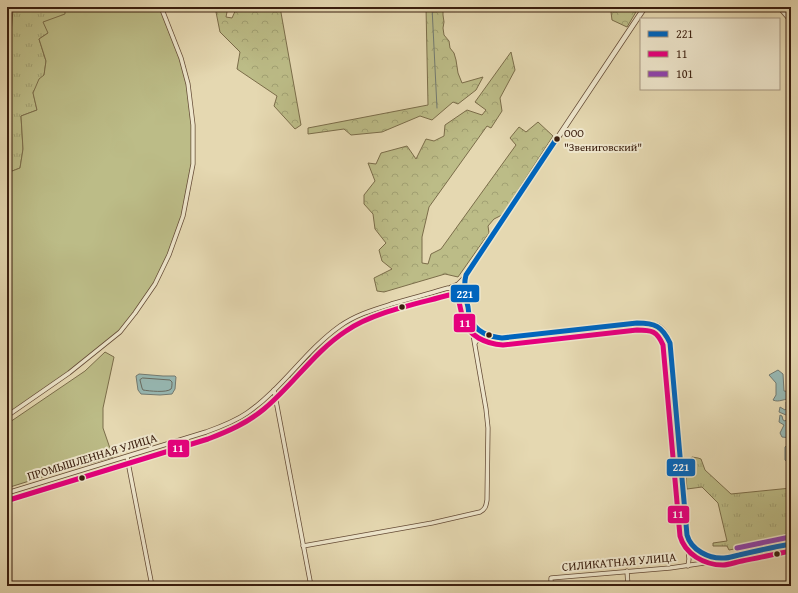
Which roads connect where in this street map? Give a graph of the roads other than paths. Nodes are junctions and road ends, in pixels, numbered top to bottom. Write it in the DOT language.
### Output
graph roads {
  1 [pos="161,7"];
  2 [pos="644,7"];
  3 [pos="778,7"];
  4 [pos="791,21"];
  5 [pos="466,275"];
  6 [pos="448,288"];
  7 [pos="464,295"];
  8 [pos="471,322"];
  9 [pos="489,336"];
  10 [pos="475,344"];
  11 [pos="274,390"];
  12 [pos="7,416"];
  13 [pos="127,457"];
  14 [pos="7,493"];
  15 [pos="687,538"];
  16 [pos="791,544"];
  17 [pos="303,546"];
  18 [pos="723,558"];
  19 [pos="688,566"];
  20 [pos="628,571"];
  21 [pos="152,586"];
  22 [pos="311,586"];
  23 [pos="551,586"];
  24 [pos="628,586"];
  1 -- 12 [label="street"];
  2 -- 5 [label="street"];
  3 -- 4 [label="street"];
  5 -- 6 [label="street, ПРОМЫШЛЕННАЯ УЛИЦА"];
  5 -- 7 [label="street"];
  6 -- 7 [label="street"];
  6 -- 11 [label="street, ПРОМЫШЛЕННАЯ УЛИЦА"];
  7 -- 8 [label="street"];
  8 -- 9 [label="street"];
  8 -- 10 [label="street"];
  9 -- 10 [label="street"];
  9 -- 15 [label="street"];
  10 -- 17 [label="street"];
  11 -- 13 [label="street, ПРОМЫШЛЕННАЯ УЛИЦА"];
  11 -- 17 [label="street"];
  13 -- 14 [label="street, ПРОМЫШЛЕННАЯ УЛИЦА"];
  13 -- 21 [label="street"];
  15 -- 18 [label="street"];
  15 -- 19 [label="street"];
  16 -- 18 [label="street"];
  17 -- 22 [label="street"];
  18 -- 19 [label="street, СИЛИКАТНАЯ УЛИЦА"];
  19 -- 20 [label="street, СИЛИКАТНАЯ УЛИЦА"];
  20 -- 23 [label="street, СИЛИКАТНАЯ УЛИЦА"];
  20 -- 24 [label="street"];
}
